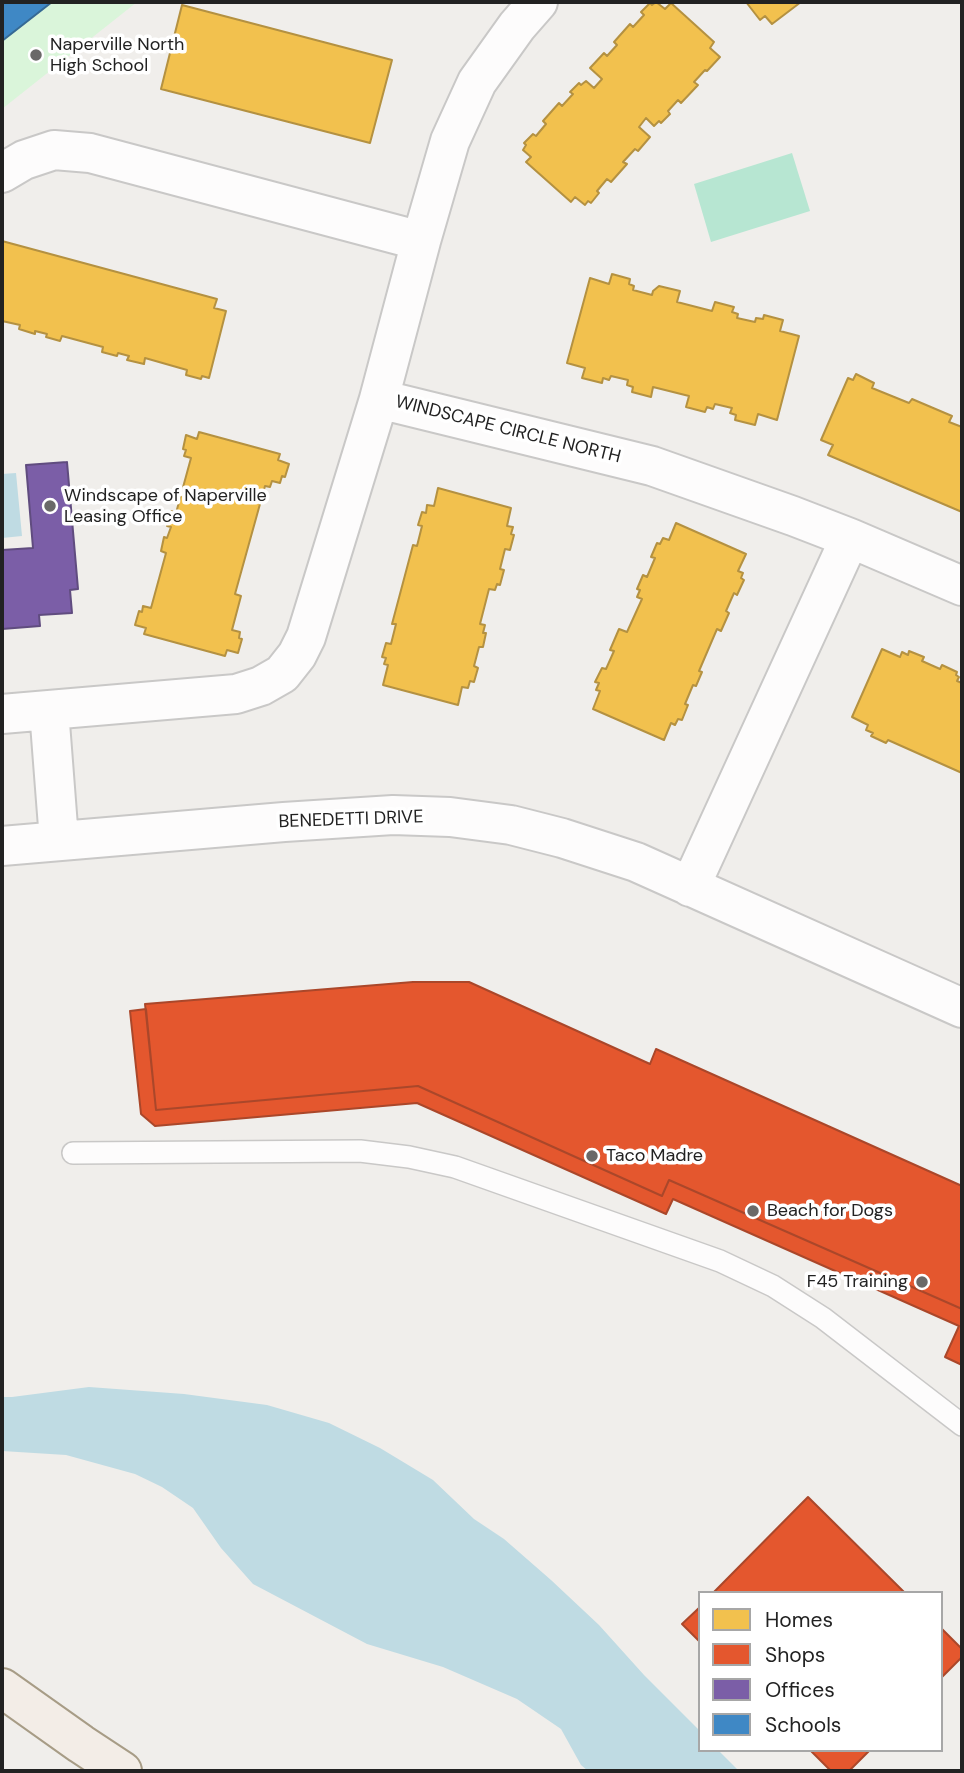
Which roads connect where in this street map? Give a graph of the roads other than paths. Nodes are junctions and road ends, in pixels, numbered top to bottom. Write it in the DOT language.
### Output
graph roads {
  1 [pos="538,2"];
  2 [pos="2,173"];
  3 [pos="421,241"];
  4 [pos="379,399"];
  5 [pos="850,538"];
  6 [pos="962,586"];
  7 [pos="49,710"];
  8 [pos="2,714"];
  9 [pos="59,840"];
  10 [pos="2,846"];
  11 [pos="691,887"];
  12 [pos="962,1008"];
  13 [pos="73,1153"];
  14 [pos="962,1425"];
  15 [pos="2,1688"];
  16 [pos="122,1771"];
  1 -- 3 [label="street, WINDSCAPE CIRCLE NORTH"];
  2 -- 3 [label="street"];
  3 -- 4 [label="street, WINDSCAPE CIRCLE NORTH"];
  4 -- 5 [label="street, WINDSCAPE CIRCLE NORTH"];
  4 -- 7 [label="street"];
  5 -- 6 [label="street, WINDSCAPE CIRCLE NORTH"];
  5 -- 11 [label="street"];
  7 -- 8 [label="street"];
  7 -- 9 [label="street"];
  9 -- 10 [label="street, BENEDETTI DRIVE"];
  9 -- 11 [label="street, BENEDETTI DRIVE"];
  11 -- 12 [label="street, BENEDETTI DRIVE"];
  13 -- 14 [label="lane"];
  15 -- 16 [label="main road"];
}
